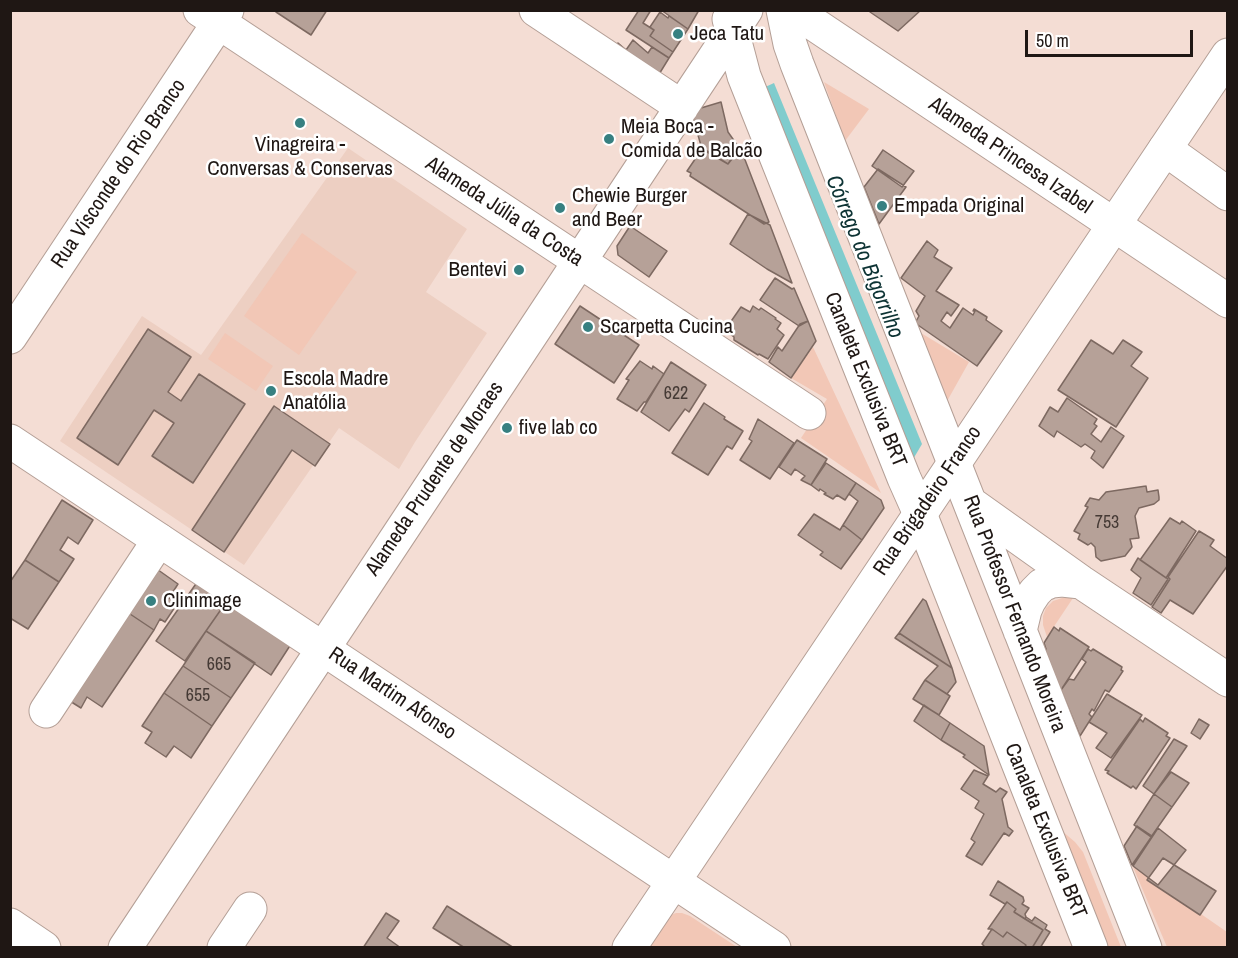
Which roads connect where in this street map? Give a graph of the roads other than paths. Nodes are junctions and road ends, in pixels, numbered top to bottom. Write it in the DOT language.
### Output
graph roads {
  1 [pos="537,10"];
  2 [pos="783,10"];
  3 [pos="794,10"];
  4 [pos="215,15"];
  5 [pos="735,18"];
  6 [pos="1227,55"];
  7 [pos="682,107"];
  8 [pos="1165,149"];
  9 [pos="1227,194"];
  10 [pos="1114,225"];
  11 [pos="580,262"];
  12 [pos="1227,301"];
  13 [pos="10,337"];
  14 [pos="809,413"];
  15 [pos="10,441"];
  16 [pos="954,462"];
  17 [pos="970,503"];
  18 [pos="920,514"];
  19 [pos="153,535"];
  20 [pos="113,582"];
  21 [pos="1081,582"];
  22 [pos="1020,631"];
  23 [pos="323,648"];
  24 [pos="1227,680"];
  25 [pos="46,711"];
  26 [pos="674,881"];
  27 [pos="250,909"];
  28 [pos="10,926"];
  29 [pos="44,948"];
  30 [pos="124,948"];
  31 [pos="224,948"];
  32 [pos="629,948"];
  33 [pos="774,948"];
  34 [pos="1091,948"];
  35 [pos="1145,948"];
  1 -- 7 [label="street"];
  2 -- 16 [label="street, Rua Professor Fernando Moreira"];
  3 -- 10 [label="street, Alameda Princesa Izabel"];
  4 -- 11 [label="street, Alameda Júlia da Costa"];
  4 -- 13 [label="street, Rua Visconde do Rio Branco"];
  5 -- 7 [label="street, Alameda Prudente de Moraes"];
  5 -- 18 [label="street, Canaleta Exclusiva BRT"];
  6 -- 8 [label="street, Rua Brigadeiro Franco"];
  7 -- 11 [label="street, Alameda Prudente de Moraes"];
  8 -- 9 [label="street"];
  8 -- 10 [label="street, Rua Brigadeiro Franco"];
  10 -- 12 [label="street, Alameda Princesa Izabel"];
  10 -- 16 [label="street, Rua Brigadeiro Franco"];
  11 -- 14 [label="street, Alameda Júlia da Costa"];
  11 -- 23 [label="street, Alameda Prudente de Moraes"];
  15 -- 19 [label="street, Rua Martim Afonso"];
  16 -- 17 [label="street, Rua Professor Fernando Moreira"];
  16 -- 18 [label="street, Rua Brigadeiro Franco"];
  17 -- 21 [label="street"];
  17 -- 22 [label="street, Rua Professor Fernando Moreira"];
  18 -- 26 [label="street, Rua Brigadeiro Franco"];
  18 -- 34 [label="street, Canaleta Exclusiva BRT"];
  19 -- 20 [label="street"];
  19 -- 23 [label="street, Rua Martim Afonso"];
  19 -- 25 [label="street"];
  21 -- 22 [label="street"];
  21 -- 24 [label="street"];
  22 -- 35 [label="street, Rua Professor Fernando Moreira"];
  23 -- 26 [label="street, Rua Martim Afonso"];
  23 -- 30 [label="street, Alameda Prudente de Moraes"];
  26 -- 32 [label="street, Rua Brigadeiro Franco"];
  26 -- 33 [label="street, Rua Martim Afonso"];
  27 -- 31 [label="street"];
  28 -- 29 [label="street"];
}
